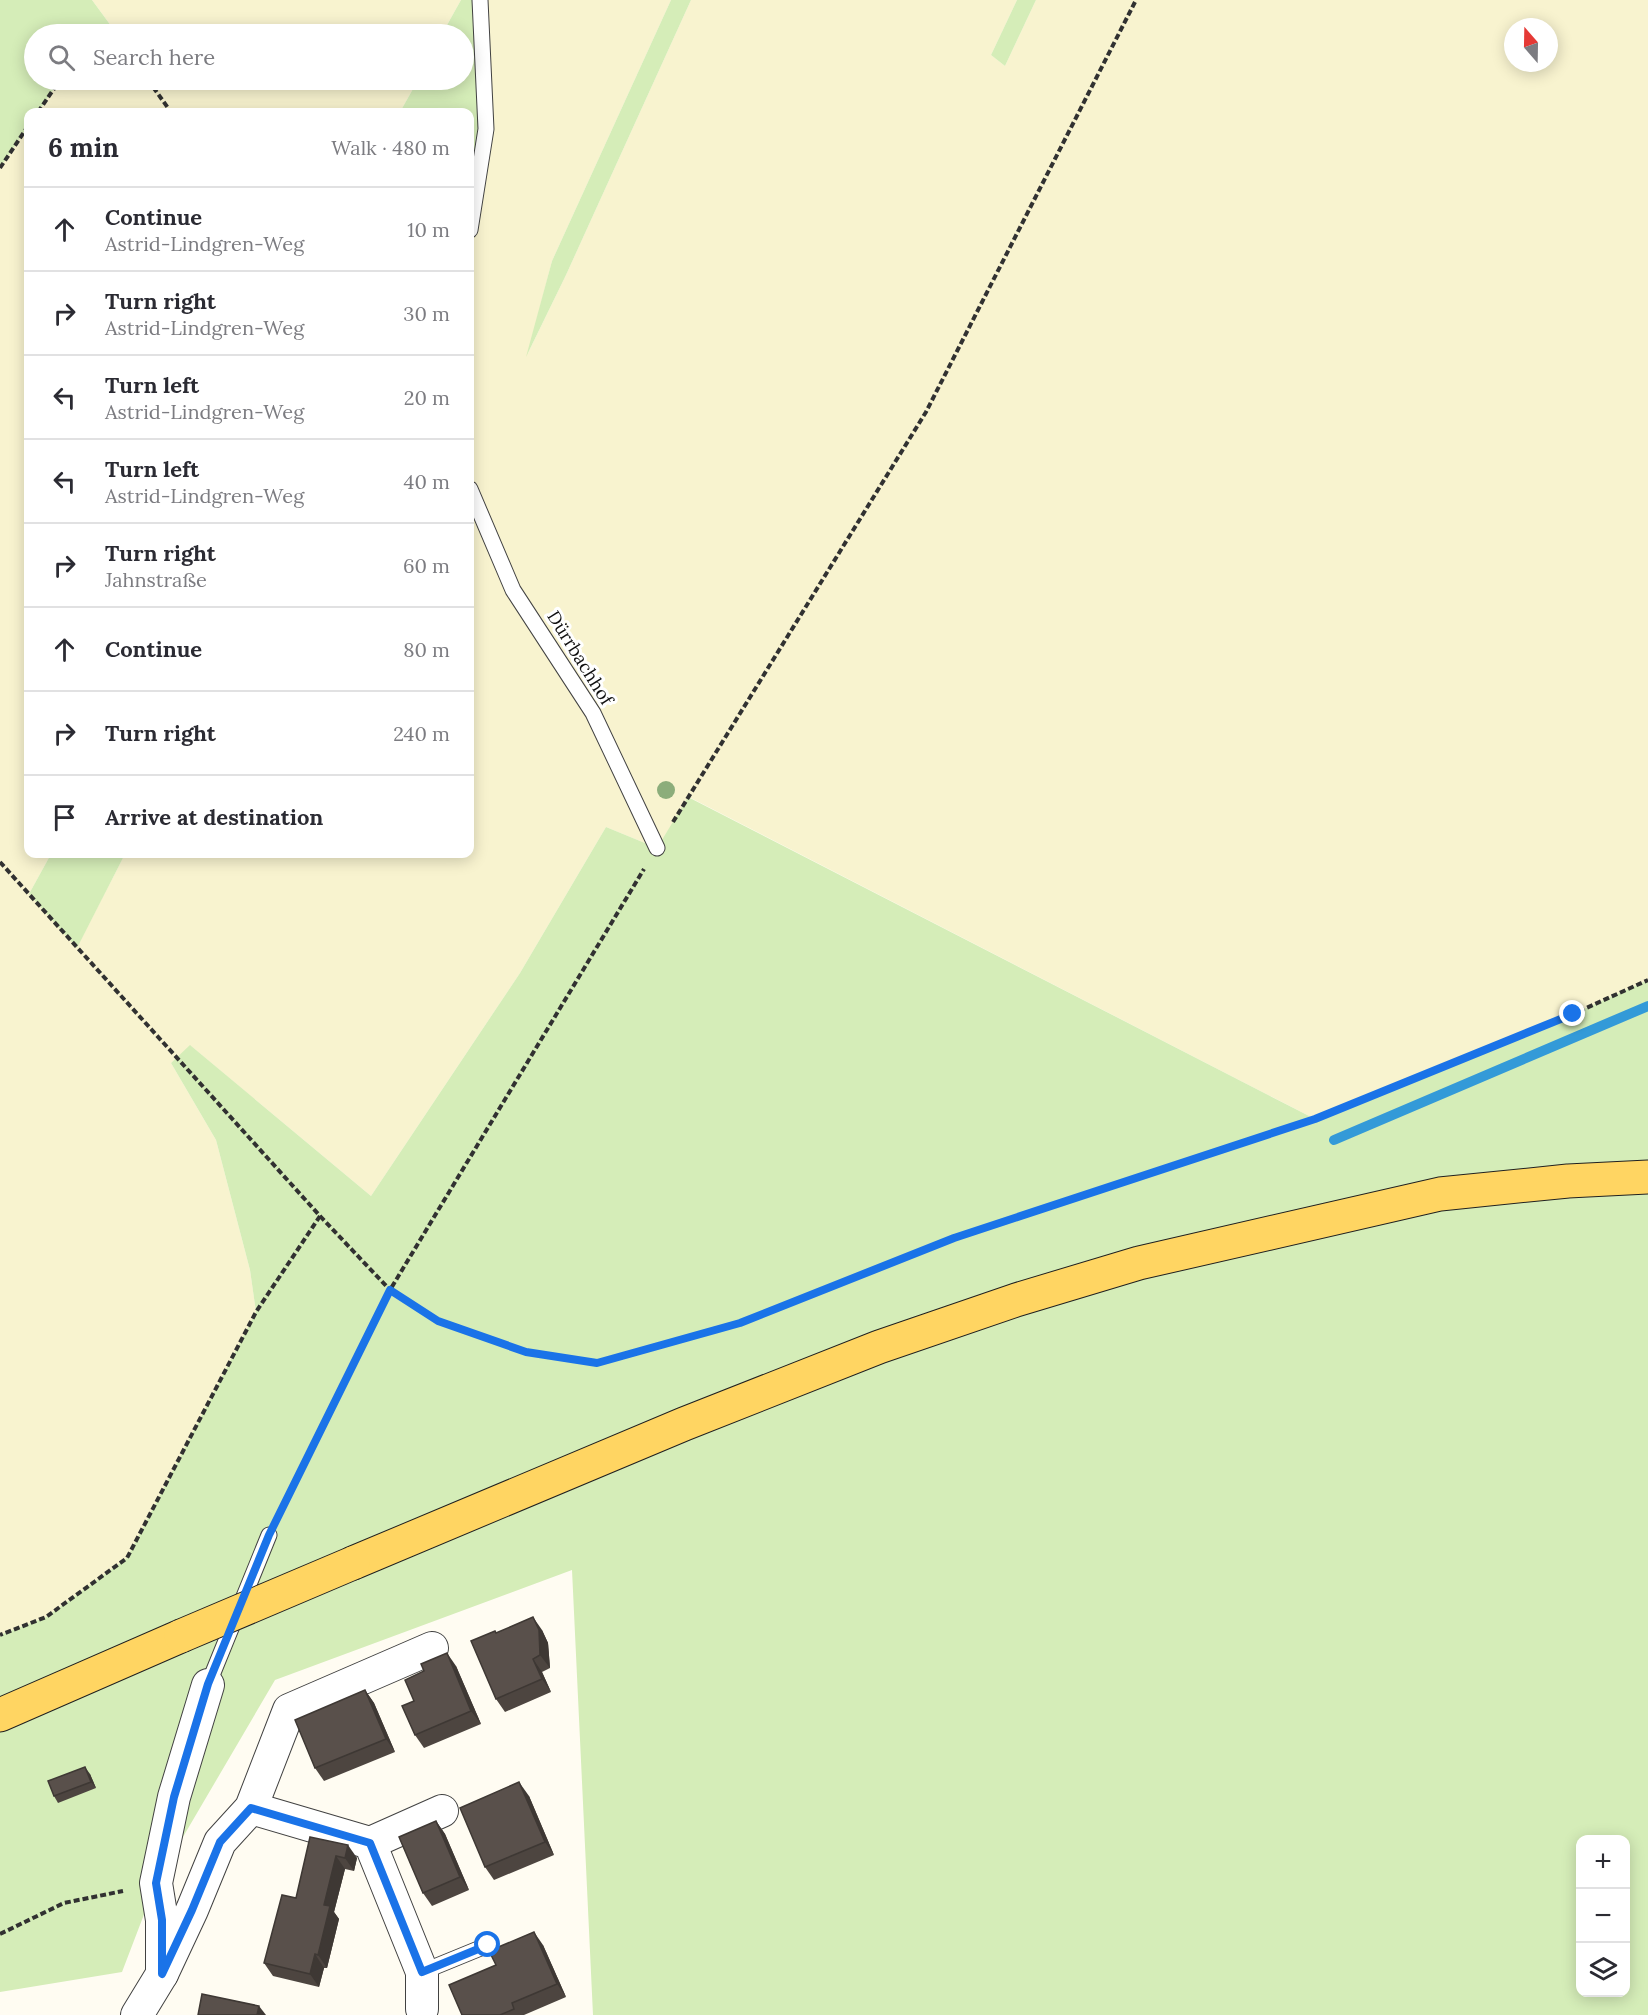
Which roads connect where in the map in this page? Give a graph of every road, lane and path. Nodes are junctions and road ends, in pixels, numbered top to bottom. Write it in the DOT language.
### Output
graph roads {
  1 [pos="480,0"];
  2 [pos="1136,0"];
  3 [pos="53,90"];
  4 [pos="155,90"];
  5 [pos="41,108"];
  6 [pos="168,108"];
  7 [pos="24,132"];
  8 [pos="0,168"];
  9 [pos="474,205"];
  10 [pos="474,498"];
  11 [pos="657,848"];
  12 [pos="0,862"];
  13 [pos="1648,980"];
  14 [pos="1648,1177"];
  15 [pos="320,1216"];
  16 [pos="390,1290"];
  17 [pos="269,1535"];
  18 [pos="0,1635"];
  19 [pos="432,1648"];
  20 [pos="208,1684"];
  21 [pos="0,1715"];
  22 [pos="251,1808"];
  23 [pos="442,1811"];
  24 [pos="370,1843"];
  25 [pos="156,1883"];
  26 [pos="0,1934"];
  27 [pos="488,1945"];
  28 [pos="422,1972"];
  29 [pos="162,1974"];
  30 [pos="422,2008"];
  31 [pos="137,2015"];
  1 -- 9 [label="lane"];
  2 -- 11 [label="path"];
  3 -- 5 [label="path"];
  4 -- 6 [label="path"];
  7 -- 8 [label="path"];
  10 -- 11 [label="lane, Dürrbachhof"];
  11 -- 16 [label="path"];
  12 -- 15 [label="path"];
  13 -- 16 [label="path"];
  14 -- 21 [label="main road, bridge"];
  15 -- 16 [label="path"];
  15 -- 18 [label="path"];
  16 -- 17 [label="path"];
  17 -- 20 [label="lane"];
  19 -- 22 [label="street"];
  20 -- 25 [label="street"];
  22 -- 24 [label="street"];
  22 -- 29 [label="street"];
  23 -- 24 [label="street"];
  24 -- 28 [label="street"];
  25 -- 26 [label="path"];
  25 -- 29 [label="street"];
  27 -- 28 [label="lane"];
  28 -- 30 [label="street"];
  29 -- 31 [label="street"];
}
